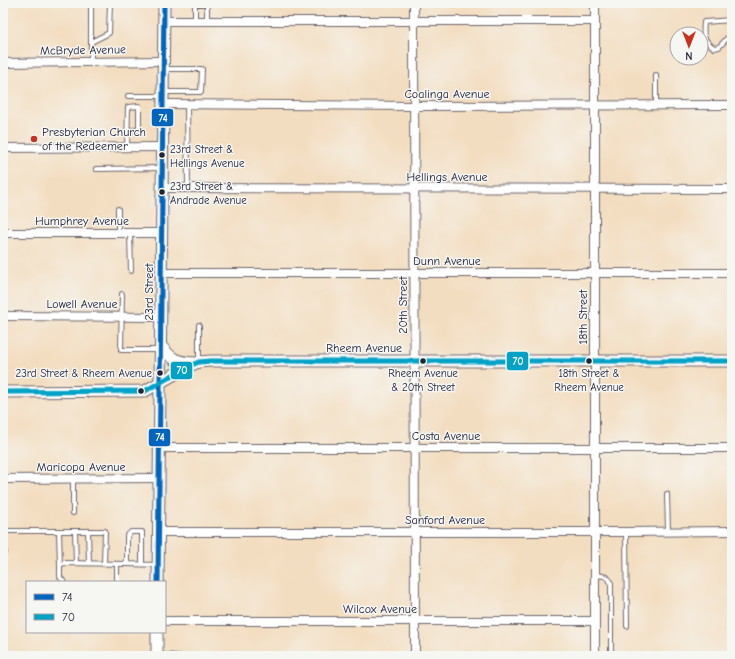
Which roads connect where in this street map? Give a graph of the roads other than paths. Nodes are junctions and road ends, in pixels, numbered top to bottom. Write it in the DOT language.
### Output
graph roads {
  1 [pos="91,3"];
  2 [pos="110,3"];
  3 [pos="164,3"];
  4 [pos="414,3"];
  5 [pos="595,3"];
  6 [pos="732,20"];
  7 [pos="164,21"];
  8 [pos="195,21"];
  9 [pos="207,21"];
  10 [pos="414,21"];
  11 [pos="595,21"];
  12 [pos="732,33"];
  13 [pos="91,42"];
  14 [pos="92,62"];
  15 [pos="3,63"];
  16 [pos="163,65"];
  17 [pos="656,76"];
  18 [pos="128,96"];
  19 [pos="163,97"];
  20 [pos="187,104"];
  21 [pos="656,105"];
  22 [pos="732,105"];
  23 [pos="414,106"];
  24 [pos="595,106"];
  25 [pos="127,130"];
  26 [pos="127,147"];
  27 [pos="163,147"];
  28 [pos="3,148"];
  29 [pos="162,168"];
  30 [pos="96,169"];
  31 [pos="162,188"];
  32 [pos="188,188"];
  33 [pos="415,189"];
  34 [pos="732,189"];
  35 [pos="596,190"];
  36 [pos="118,209"];
  37 [pos="3,233"];
  38 [pos="118,233"];
  39 [pos="130,233"];
  40 [pos="162,233"];
  41 [pos="131,271"];
  42 [pos="162,273"];
  43 [pos="415,273"];
  44 [pos="596,273"];
  45 [pos="732,273"];
  46 [pos="122,294"];
  47 [pos="3,316"];
  48 [pos="122,316"];
  49 [pos="161,316"];
  50 [pos="199,325"];
  51 [pos="161,348"];
  52 [pos="415,361"];
  53 [pos="595,361"];
  54 [pos="732,361"];
  55 [pos="197,363"];
  56 [pos="160,382"];
  57 [pos="3,392"];
  58 [pos="160,448"];
  59 [pos="415,448"];
  60 [pos="595,448"];
  61 [pos="732,448"];
  62 [pos="159,478"];
  63 [pos="3,479"];
  64 [pos="73,479"];
  65 [pos="667,494"];
  66 [pos="73,513"];
  67 [pos="3,531"];
  68 [pos="59,531"];
  69 [pos="75,531"];
  70 [pos="88,531"];
  71 [pos="668,531"];
  72 [pos="732,531"];
  73 [pos="159,532"];
  74 [pos="414,532"];
  75 [pos="595,532"];
  76 [pos="626,532"];
  77 [pos="76,563"];
  78 [pos="89,563"];
  79 [pos="104,563"];
  80 [pos="117,564"];
  81 [pos="127,564"];
  82 [pos="142,564"];
  83 [pos="60,565"];
  84 [pos="158,565"];
  85 [pos="595,575"];
  86 [pos="63,581"];
  87 [pos="117,581"];
  88 [pos="158,581"];
  89 [pos="166,621"];
  90 [pos="415,621"];
  91 [pos="595,621"];
  92 [pos="627,626"];
  93 [pos="157,633"];
  94 [pos="157,656"];
  95 [pos="179,656"];
  96 [pos="415,656"];
  97 [pos="595,656"];
  98 [pos="611,656"];
  1 -- 13 [label="lane"];
  2 -- 13 [label="lane"];
  3 -- 7 [label="street, 23rd Street"];
  4 -- 10 [label="street, 20th Street"];
  5 -- 11 [label="street, 18th Street"];
  6 -- 12 [label="lane"];
  7 -- 8 [label="street"];
  7 -- 16 [label="street, 23rd Street"];
  8 -- 9 [label="street"];
  8 -- 9 [label="lane"];
  9 -- 10 [label="street"];
  10 -- 11 [label="street"];
  10 -- 23 [label="street, 20th Street"];
  11 -- 24 [label="street, 18th Street"];
  13 -- 14 [label="lane"];
  14 -- 15 [label="street, McBryde Avenue"];
  14 -- 16 [label="street, McBryde Avenue"];
  16 -- 19 [label="street, 23rd Street"];
  16 -- 19 [label="lane"];
  17 -- 21 [label="lane"];
  18 -- 19 [label="lane"];
  19 -- 20 [label="street, Coalinga Avenue"];
  19 -- 27 [label="street, 23rd Street"];
  20 -- 23 [label="street, Coalinga Avenue"];
  20 -- 32 [label="lane"];
  21 -- 22 [label="street, Coalinga Avenue"];
  21 -- 24 [label="street, Coalinga Avenue"];
  23 -- 24 [label="street, Coalinga Avenue"];
  23 -- 33 [label="street, 20th Street"];
  24 -- 35 [label="street, 18th Street"];
  25 -- 25 [label="lane"];
  25 -- 26 [label="lane"];
  26 -- 27 [label="street"];
  26 -- 28 [label="street"];
  27 -- 29 [label="street, 23rd Street"];
  29 -- 30 [label="lane"];
  29 -- 31 [label="street, 23rd Street"];
  31 -- 32 [label="street, Hellings Avenue"];
  31 -- 40 [label="street, 23rd Street"];
  32 -- 33 [label="street, Hellings Avenue"];
  33 -- 35 [label="street, Hellings Avenue"];
  33 -- 43 [label="street, 20th Street"];
  34 -- 35 [label="street, Hellings Avenue"];
  35 -- 44 [label="street, 18th Street"];
  36 -- 38 [label="lane"];
  37 -- 38 [label="street, Humphrey Avenue"];
  38 -- 39 [label="street, Humphrey Avenue"];
  39 -- 40 [label="street, Humphrey Avenue"];
  39 -- 41 [label="lane"];
  40 -- 42 [label="street, 23rd Street"];
  42 -- 43 [label="street, Dunn Avenue"];
  42 -- 49 [label="street, 23rd Street"];
  43 -- 44 [label="street, Dunn Avenue"];
  43 -- 52 [label="street, 20th Street"];
  44 -- 45 [label="street, Dunn Avenue"];
  44 -- 53 [label="street, 18th Street"];
  46 -- 48 [label="lane"];
  47 -- 48 [label="street, Lowell Avenue"];
  48 -- 49 [label="street, Lowell Avenue"];
  48 -- 51 [label="lane"];
  49 -- 51 [label="street, 23rd Street"];
  50 -- 55 [label="lane"];
  51 -- 55 [label="street"];
  51 -- 56 [label="street, 23rd Street"];
  52 -- 53 [label="street, Rheem Avenue"];
  52 -- 55 [label="street, Rheem Avenue"];
  52 -- 59 [label="street, 20th Street"];
  53 -- 54 [label="street, Rheem Avenue"];
  53 -- 60 [label="street, 18th Street"];
  55 -- 56 [label="street, Rheem Avenue"];
  56 -- 57 [label="street, Rheem Avenue"];
  56 -- 58 [label="street, 23rd Street"];
  58 -- 59 [label="street, Costa Avenue"];
  58 -- 62 [label="street, 23rd Street"];
  59 -- 60 [label="street, Costa Avenue"];
  59 -- 74 [label="street, 20th Street"];
  60 -- 61 [label="street, Costa Avenue"];
  60 -- 75 [label="street, 18th Street"];
  62 -- 64 [label="street, Maricopa Avenue"];
  62 -- 73 [label="street, 23rd Street"];
  63 -- 64 [label="street, Maricopa Avenue"];
  64 -- 66 [label="lane"];
  65 -- 71 [label="lane"];
  67 -- 68 [label="lane"];
  68 -- 69 [label="lane"];
  68 -- 83 [label="lane"];
  69 -- 70 [label="lane"];
  69 -- 77 [label="lane"];
  70 -- 78 [label="lane"];
  70 -- 79 [label="lane"];
  71 -- 72 [label="street, Sanford Avenue"];
  71 -- 76 [label="street, Sanford Avenue"];
  73 -- 74 [label="street, Sanford Avenue"];
  73 -- 84 [label="street, 23rd Street"];
  74 -- 75 [label="street, Sanford Avenue"];
  74 -- 90 [label="street, 20th Street"];
  75 -- 76 [label="street, Sanford Avenue"];
  75 -- 85 [label="street, 18th Street"];
  76 -- 92 [label="lane"];
  77 -- 78 [label="lane"];
  77 -- 83 [label="lane"];
  78 -- 79 [label="lane"];
  79 -- 80 [label="lane"];
  80 -- 81 [label="lane"];
  80 -- 87 [label="lane"];
  81 -- 82 [label="lane"];
  81 -- 82 [label="lane"];
  82 -- 84 [label="lane"];
  83 -- 86 [label="lane"];
  84 -- 88 [label="street, 23rd Street"];
  85 -- 91 [label="street, 18th Street"];
  85 -- 98 [label="lane"];
  89 -- 90 [label="street, Wilcox Avenue"];
  90 -- 91 [label="street, Wilcox Avenue"];
  90 -- 96 [label="street, 20th Street"];
  91 -- 97 [label="street, 18th Street"];
  93 -- 94 [label="street"];
  94 -- 95 [label="lane"];
}
